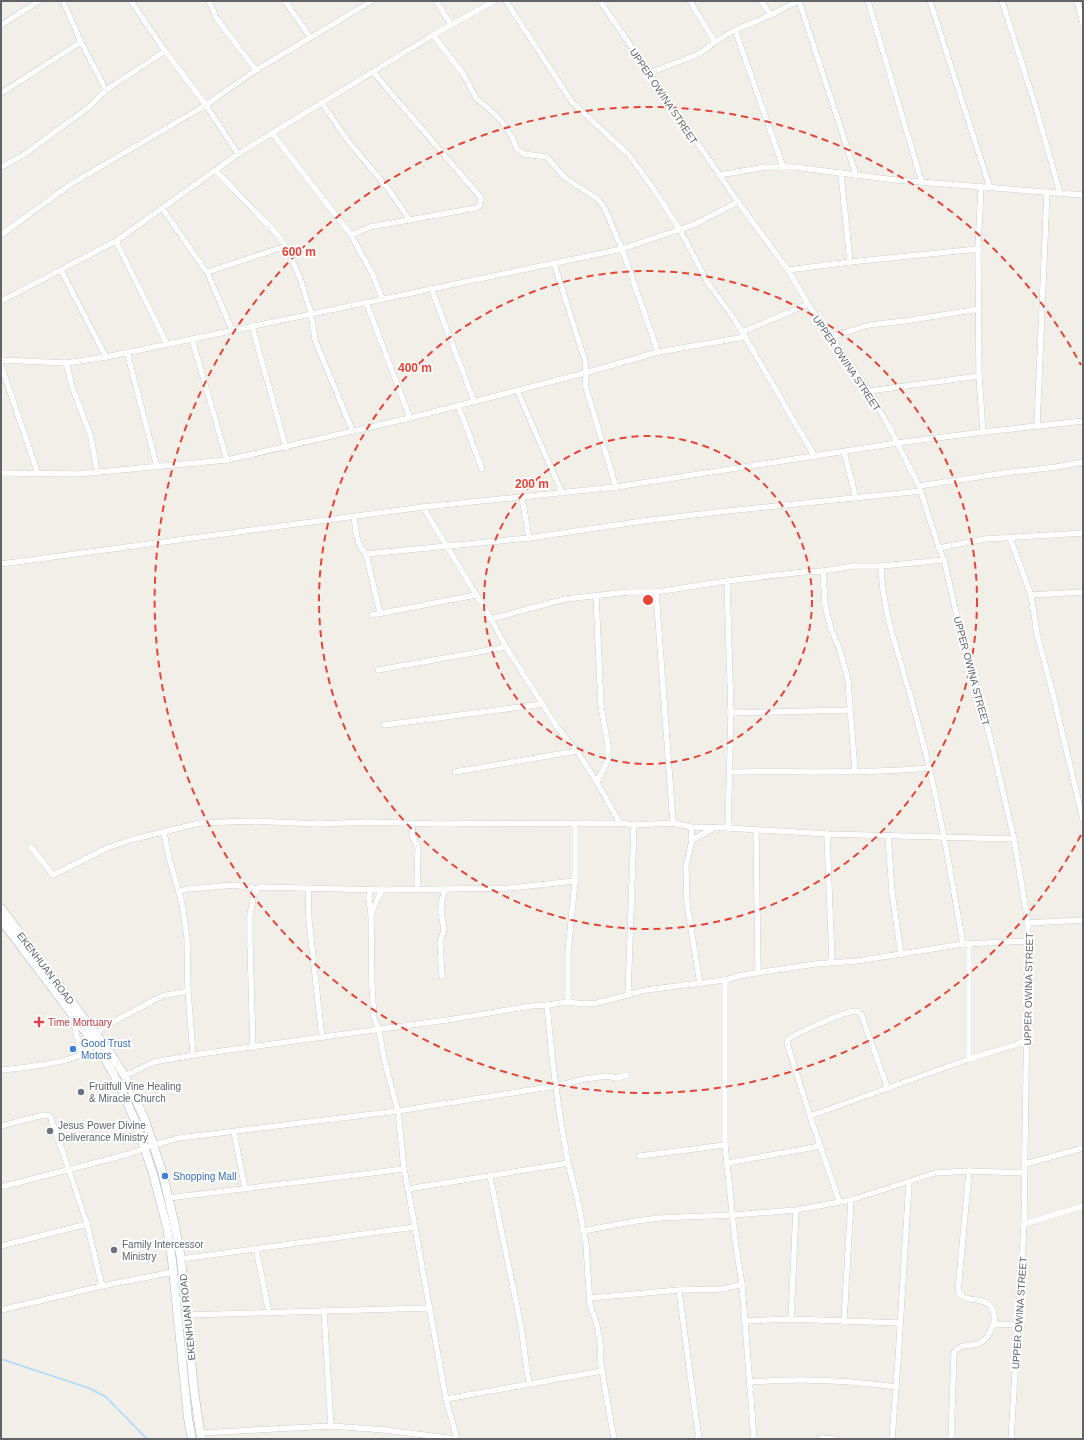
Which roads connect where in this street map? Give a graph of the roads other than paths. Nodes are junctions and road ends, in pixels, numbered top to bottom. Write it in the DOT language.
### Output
graph roads {
  1 [pos="39,1"];
  2 [pos="63,1"];
  3 [pos="131,1"];
  4 [pos="209,1"];
  5 [pos="285,1"];
  6 [pos="372,1"];
  7 [pos="436,1"];
  8 [pos="494,1"];
  9 [pos="506,1"];
  10 [pos="600,1"];
  11 [pos="690,1"];
  12 [pos="761,1"];
  13 [pos="799,1"];
  14 [pos="868,1"];
  15 [pos="930,1"];
  16 [pos="1002,1"];
  17 [pos="1077,1"];
  18 [pos="363,3"];
  19 [pos="1081,11"];
  20 [pos="771,15"];
  21 [pos="1083,23"];
  22 [pos="1,25"];
  23 [pos="451,25"];
  24 [pos="735,30"];
  25 [pos="433,35"];
  26 [pos="310,37"];
  27 [pos="81,42"];
  28 [pos="715,42"];
  29 [pos="165,50"];
  30 [pos="256,70"];
  31 [pos="373,72"];
  32 [pos="649,73"];
  33 [pos="106,90"];
  34 [pos="1,94"];
  35 [pos="322,103"];
  36 [pos="206,104"];
  37 [pos="272,133"];
  38 [pos="238,154"];
  39 [pos="1,167"];
  40 [pos="783,167"];
  41 [pos="215,170"];
  42 [pos="841,173"];
  43 [pos="719,175"];
  44 [pos="856,175"];
  45 [pos="922,182"];
  46 [pos="981,187"];
  47 [pos="990,188"];
  48 [pos="1047,192"];
  49 [pos="1060,193"];
  50 [pos="1083,195"];
  51 [pos="738,202"];
  52 [pos="162,208"];
  53 [pos="409,219"];
  54 [pos="680,230"];
  55 [pos="1,234"];
  56 [pos="352,235"];
  57 [pos="116,241"];
  58 [pos="286,246"];
  59 [pos="622,249"];
  60 [pos="978,249"];
  61 [pos="850,262"];
  62 [pos="554,263"];
  63 [pos="61,270"];
  64 [pos="788,270"];
  65 [pos="207,272"];
  66 [pos="431,288"];
  67 [pos="382,298"];
  68 [pos="1,301"];
  69 [pos="366,302"];
  70 [pos="808,304"];
  71 [pos="978,308"];
  72 [pos="311,313"];
  73 [pos="252,326"];
  74 [pos="232,330"];
  75 [pos="744,335"];
  76 [pos="831,337"];
  77 [pos="192,340"];
  78 [pos="167,344"];
  79 [pos="127,352"];
  80 [pos="658,352"];
  81 [pos="106,357"];
  82 [pos="1,360"];
  83 [pos="66,363"];
  84 [pos="1,365"];
  85 [pos="585,373"];
  86 [pos="980,376"];
  87 [pos="517,390"];
  88 [pos="869,391"];
  89 [pos="474,401"];
  90 [pos="458,406"];
  91 [pos="410,418"];
  92 [pos="1083,421"];
  93 [pos="1037,426"];
  94 [pos="353,432"];
  95 [pos="983,432"];
  96 [pos="896,443"];
  97 [pos="286,448"];
  98 [pos="844,452"];
  99 [pos="815,457"];
  100 [pos="227,460"];
  101 [pos="1083,462"];
  102 [pos="157,467"];
  103 [pos="482,469"];
  104 [pos="97,472"];
  105 [pos="1,473"];
  106 [pos="38,474"];
  107 [pos="616,487"];
  108 [pos="920,489"];
  109 [pos="562,493"];
  110 [pos="522,497"];
  111 [pos="856,498"];
  112 [pos="423,507"];
  113 [pos="354,517"];
  114 [pos="1083,533"];
  115 [pos="529,538"];
  116 [pos="1010,538"];
  117 [pos="446,545"];
  118 [pos="939,548"];
  119 [pos="366,554"];
  120 [pos="944,560"];
  121 [pos="1,564"];
  122 [pos="881,566"];
  123 [pos="823,571"];
  124 [pos="728,581"];
  125 [pos="656,592"];
  126 [pos="1083,592"];
  127 [pos="476,595"];
  128 [pos="1031,595"];
  129 [pos="596,596"];
  130 [pos="380,613"];
  131 [pos="372,615"];
  132 [pos="491,619"];
  133 [pos="506,647"];
  134 [pos="378,670"];
  135 [pos="543,704"];
  136 [pos="850,710"];
  137 [pos="731,713"];
  138 [pos="384,725"];
  139 [pos="576,751"];
  140 [pos="930,768"];
  141 [pos="455,772"];
  142 [pos="730,772"];
  143 [pos="856,772"];
  144 [pos="597,782"];
  145 [pos="1083,820"];
  146 [pos="412,823"];
  147 [pos="620,823"];
  148 [pos="673,823"];
  149 [pos="576,824"];
  150 [pos="634,825"];
  151 [pos="692,827"];
  152 [pos="715,827"];
  153 [pos="728,828"];
  154 [pos="756,830"];
  155 [pos="164,832"];
  156 [pos="827,834"];
  157 [pos="888,836"];
  158 [pos="945,838"];
  159 [pos="1014,839"];
  160 [pos="692,840"];
  161 [pos="31,847"];
  162 [pos="576,881"];
  163 [pos="308,888"];
  164 [pos="257,889"];
  165 [pos="445,889"];
  166 [pos="370,890"];
  167 [pos="382,890"];
  168 [pos="417,890"];
  169 [pos="179,891"];
  170 [pos="1,908"];
  171 [pos="371,914"];
  172 [pos="1,920"];
  173 [pos="1083,920"];
  174 [pos="1028,923"];
  175 [pos="1029,941"];
  176 [pos="966,945"];
  177 [pos="901,955"];
  178 [pos="832,963"];
  179 [pos="758,973"];
  180 [pos="442,977"];
  181 [pos="725,980"];
  182 [pos="700,984"];
  183 [pos="188,991"];
  184 [pos="628,994"];
  185 [pos="568,1002"];
  186 [pos="547,1005"];
  187 [pos="78,1022"];
  188 [pos="379,1030"];
  189 [pos="96,1032"];
  190 [pos="322,1038"];
  191 [pos="1027,1041"];
  192 [pos="253,1048"];
  193 [pos="193,1055"];
  194 [pos="969,1059"];
  195 [pos="1,1070"];
  196 [pos="627,1074"];
  197 [pos="124,1076"];
  198 [pos="556,1086"];
  199 [pos="888,1089"];
  200 [pos="398,1111"];
  201 [pos="810,1116"];
  202 [pos="1,1126"];
  203 [pos="234,1132"];
  204 [pos="153,1145"];
  205 [pos="725,1145"];
  206 [pos="820,1146"];
  207 [pos="145,1148"];
  208 [pos="1083,1148"];
  209 [pos="639,1156"];
  210 [pos="568,1163"];
  211 [pos="727,1164"];
  212 [pos="1025,1164"];
  213 [pos="404,1168"];
  214 [pos="69,1170"];
  215 [pos="969,1171"];
  216 [pos="1025,1173"];
  217 [pos="490,1176"];
  218 [pos="909,1182"];
  219 [pos="1,1187"];
  220 [pos="245,1189"];
  221 [pos="408,1189"];
  222 [pos="169,1198"];
  223 [pos="851,1200"];
  224 [pos="839,1201"];
  225 [pos="1083,1206"];
  226 [pos="796,1210"];
  227 [pos="733,1215"];
  228 [pos="87,1224"];
  229 [pos="1024,1224"];
  230 [pos="414,1227"];
  231 [pos="583,1231"];
  232 [pos="1,1246"];
  233 [pos="256,1248"];
  234 [pos="181,1259"];
  235 [pos="173,1272"];
  236 [pos="742,1284"];
  237 [pos="102,1286"];
  238 [pos="679,1290"];
  239 [pos="590,1298"];
  240 [pos="429,1308"];
  241 [pos="1,1310"];
  242 [pos="324,1311"];
  243 [pos="269,1313"];
  244 [pos="186,1315"];
  245 [pos="792,1319"];
  246 [pos="745,1321"];
  247 [pos="844,1321"];
  248 [pos="900,1323"];
  249 [pos="994,1324"];
  250 [pos="1018,1325"];
  251 [pos="602,1371"];
  252 [pos="750,1382"];
  253 [pos="529,1384"];
  254 [pos="896,1387"];
  255 [pos="446,1399"];
  256 [pos="331,1426"];
  257 [pos="200,1436"];
  258 [pos="820,1438"];
  259 [pos="192,1439"];
  260 [pos="456,1439"];
  261 [pos="614,1439"];
  262 [pos="699,1439"];
  263 [pos="754,1439"];
  264 [pos="835,1439"];
  265 [pos="892,1439"];
  266 [pos="951,1439"];
  267 [pos="1011,1439"];
  1 -- 22 [label="street"];
  2 -- 27 [label="street"];
  3 -- 29 [label="street"];
  4 -- 30 [label="street"];
  5 -- 26 [label="street"];
  6 -- 18 [label="street"];
  7 -- 23 [label="street"];
  8 -- 23 [label="street"];
  9 -- 54 [label="street"];
  10 -- 32 [label="street, UPPER OWINA STREET"];
  11 -- 28 [label="street"];
  12 -- 20 [label="street"];
  13 -- 20 [label="street"];
  13 -- 44 [label="street"];
  14 -- 45 [label="street"];
  15 -- 47 [label="street"];
  16 -- 49 [label="street"];
  17 -- 19 [label="street"];
  18 -- 26 [label="street"];
  19 -- 21 [label="street"];
  20 -- 24 [label="street"];
  23 -- 25 [label="street"];
  24 -- 28 [label="street"];
  24 -- 40 [label="street"];
  25 -- 31 [label="street"];
  25 -- 59 [label="street"];
  26 -- 30 [label="street"];
  27 -- 33 [label="street"];
  27 -- 34 [label="street"];
  28 -- 32 [label="street"];
  29 -- 33 [label="street"];
  29 -- 36 [label="street"];
  30 -- 36 [label="street"];
  31 -- 35 [label="street"];
  31 -- 53 [label="street"];
  32 -- 43 [label="street, UPPER OWINA STREET"];
  33 -- 39 [label="street"];
  35 -- 37 [label="street"];
  35 -- 53 [label="street"];
  36 -- 38 [label="street"];
  36 -- 55 [label="street"];
  37 -- 38 [label="street"];
  37 -- 56 [label="street"];
  38 -- 41 [label="street"];
  40 -- 42 [label="street"];
  40 -- 43 [label="street"];
  41 -- 52 [label="street"];
  41 -- 58 [label="street"];
  42 -- 44 [label="street"];
  42 -- 61 [label="street"];
  43 -- 51 [label="street, UPPER OWINA STREET"];
  44 -- 45 [label="street"];
  45 -- 46 [label="street"];
  46 -- 47 [label="street"];
  46 -- 60 [label="street"];
  47 -- 48 [label="street"];
  48 -- 49 [label="street"];
  48 -- 93 [label="street"];
  49 -- 50 [label="street"];
  51 -- 54 [label="street"];
  51 -- 64 [label="street, UPPER OWINA STREET"];
  52 -- 57 [label="street"];
  52 -- 65 [label="street"];
  53 -- 56 [label="street"];
  54 -- 59 [label="street"];
  54 -- 75 [label="street"];
  56 -- 67 [label="street"];
  57 -- 63 [label="street"];
  57 -- 78 [label="street"];
  58 -- 65 [label="street"];
  58 -- 72 [label="street"];
  59 -- 62 [label="street"];
  59 -- 80 [label="street"];
  60 -- 61 [label="street"];
  60 -- 71 [label="street"];
  61 -- 64 [label="street"];
  62 -- 66 [label="street"];
  62 -- 85 [label="street"];
  63 -- 68 [label="street"];
  63 -- 81 [label="street"];
  64 -- 70 [label="street, UPPER OWINA STREET"];
  65 -- 74 [label="street"];
  66 -- 67 [label="street"];
  66 -- 89 [label="street"];
  67 -- 69 [label="street"];
  69 -- 72 [label="street"];
  69 -- 91 [label="street"];
  70 -- 75 [label="street"];
  70 -- 76 [label="street, UPPER OWINA STREET"];
  71 -- 76 [label="street"];
  71 -- 86 [label="street"];
  72 -- 73 [label="street"];
  72 -- 94 [label="street"];
  73 -- 74 [label="street"];
  73 -- 97 [label="street"];
  74 -- 77 [label="street"];
  75 -- 80 [label="street"];
  75 -- 99 [label="street"];
  76 -- 88 [label="street, UPPER OWINA STREET"];
  77 -- 78 [label="street"];
  77 -- 100 [label="street"];
  78 -- 79 [label="street"];
  79 -- 81 [label="street"];
  79 -- 102 [label="street"];
  80 -- 85 [label="street"];
  81 -- 83 [label="street"];
  82 -- 83 [label="street"];
  83 -- 104 [label="street"];
  84 -- 106 [label="street"];
  85 -- 87 [label="street"];
  85 -- 107 [label="street"];
  86 -- 88 [label="street"];
  86 -- 95 [label="street"];
  87 -- 89 [label="street"];
  87 -- 109 [label="street"];
  88 -- 96 [label="street, UPPER OWINA STREET"];
  89 -- 90 [label="street"];
  90 -- 91 [label="street"];
  90 -- 103 [label="street"];
  91 -- 94 [label="street"];
  92 -- 93 [label="street"];
  93 -- 95 [label="street"];
  94 -- 97 [label="street"];
  95 -- 96 [label="street"];
  96 -- 98 [label="street"];
  96 -- 108 [label="street, UPPER OWINA STREET"];
  97 -- 100 [label="street"];
  98 -- 99 [label="street"];
  98 -- 111 [label="street"];
  99 -- 107 [label="street"];
  100 -- 102 [label="street"];
  101 -- 108 [label="street"];
  102 -- 104 [label="street"];
  104 -- 106 [label="street"];
  105 -- 106 [label="street"];
  107 -- 109 [label="street"];
  108 -- 111 [label="street"];
  108 -- 118 [label="street, UPPER OWINA STREET"];
  109 -- 110 [label="street"];
  110 -- 112 [label="street"];
  110 -- 115 [label="street"];
  111 -- 115 [label="street"];
  112 -- 113 [label="street"];
  112 -- 117 [label="street"];
  113 -- 119 [label="street"];
  113 -- 121 [label="street"];
  114 -- 116 [label="street"];
  115 -- 117 [label="street"];
  116 -- 118 [label="street"];
  116 -- 128 [label="street"];
  117 -- 119 [label="street"];
  117 -- 127 [label="street"];
  118 -- 120 [label="street, UPPER OWINA STREET"];
  119 -- 130 [label="street"];
  120 -- 122 [label="street"];
  120 -- 159 [label="street, UPPER OWINA STREET"];
  122 -- 123 [label="street"];
  122 -- 140 [label="street"];
  123 -- 124 [label="street"];
  123 -- 136 [label="street"];
  124 -- 125 [label="street"];
  124 -- 137 [label="street"];
  125 -- 129 [label="street"];
  125 -- 148 [label="street"];
  126 -- 128 [label="street"];
  127 -- 130 [label="street"];
  127 -- 132 [label="street"];
  128 -- 145 [label="street"];
  129 -- 132 [label="street"];
  129 -- 144 [label="street"];
  130 -- 131 [label="street"];
  132 -- 133 [label="street"];
  133 -- 134 [label="street"];
  133 -- 135 [label="street"];
  135 -- 138 [label="street"];
  135 -- 139 [label="street"];
  136 -- 137 [label="street"];
  136 -- 143 [label="street"];
  137 -- 142 [label="street"];
  139 -- 141 [label="street"];
  139 -- 144 [label="street"];
  140 -- 143 [label="street"];
  140 -- 158 [label="street"];
  142 -- 143 [label="street"];
  142 -- 153 [label="street"];
  144 -- 147 [label="street"];
  146 -- 149 [label="street"];
  146 -- 155 [label="street"];
  146 -- 168 [label="street"];
  147 -- 149 [label="street"];
  147 -- 150 [label="street"];
  148 -- 150 [label="street"];
  148 -- 151 [label="street"];
  149 -- 162 [label="street"];
  150 -- 184 [label="street"];
  151 -- 152 [label="street"];
  151 -- 160 [label="street"];
  152 -- 153 [label="street"];
  152 -- 160 [label="street"];
  153 -- 154 [label="street"];
  154 -- 156 [label="street"];
  154 -- 179 [label="street"];
  155 -- 161 [label="street"];
  155 -- 169 [label="street"];
  156 -- 157 [label="street"];
  156 -- 178 [label="street"];
  157 -- 158 [label="street"];
  157 -- 177 [label="street"];
  158 -- 159 [label="street"];
  158 -- 176 [label="street"];
  159 -- 174 [label="street, UPPER OWINA STREET"];
  160 -- 182 [label="street"];
  162 -- 165 [label="street"];
  162 -- 185 [label="street"];
  163 -- 164 [label="street"];
  163 -- 166 [label="street"];
  163 -- 190 [label="street"];
  164 -- 169 [label="street"];
  164 -- 192 [label="street"];
  165 -- 168 [label="street"];
  165 -- 180 [label="street"];
  166 -- 167 [label="street"];
  166 -- 171 [label="street"];
  167 -- 168 [label="street"];
  167 -- 171 [label="street"];
  169 -- 183 [label="street"];
  170 -- 189 [label="main road, EKENHUAN ROAD"];
  171 -- 188 [label="street"];
  172 -- 187 [label="main road, EKENHUAN ROAD"];
  173 -- 174 [label="street"];
  174 -- 175 [label="street, UPPER OWINA STREET"];
  175 -- 176 [label="street"];
  175 -- 191 [label="street, UPPER OWINA STREET"];
  176 -- 177 [label="street"];
  176 -- 194 [label="street"];
  177 -- 178 [label="street"];
  178 -- 179 [label="street"];
  179 -- 181 [label="street"];
  181 -- 182 [label="street"];
  181 -- 205 [label="street"];
  182 -- 184 [label="street"];
  183 -- 189 [label="street"];
  183 -- 193 [label="street"];
  184 -- 185 [label="street"];
  185 -- 186 [label="street"];
  186 -- 188 [label="street"];
  186 -- 198 [label="street"];
  187 -- 195 [label="street"];
  187 -- 207 [label="main road, EKENHUAN ROAD"];
  188 -- 190 [label="street"];
  188 -- 200 [label="street"];
  189 -- 197 [label="main road, EKENHUAN ROAD"];
  190 -- 192 [label="street"];
  191 -- 194 [label="street"];
  191 -- 212 [label="street, UPPER OWINA STREET"];
  192 -- 193 [label="street"];
  193 -- 197 [label="street"];
  194 -- 199 [label="street"];
  196 -- 198 [label="street"];
  197 -- 204 [label="main road, EKENHUAN ROAD"];
  198 -- 200 [label="street"];
  198 -- 210 [label="street"];
  199 -- 201 [label="street"];
  199 -- 201 [label="street"];
  200 -- 203 [label="street"];
  200 -- 213 [label="street"];
  201 -- 206 [label="street"];
  202 -- 214 [label="street"];
  203 -- 204 [label="street"];
  203 -- 220 [label="street"];
  204 -- 207 [label="street"];
  204 -- 222 [label="main road, EKENHUAN ROAD"];
  205 -- 209 [label="street"];
  205 -- 211 [label="street"];
  206 -- 211 [label="street"];
  206 -- 224 [label="street"];
  207 -- 214 [label="street"];
  207 -- 235 [label="main road, EKENHUAN ROAD"];
  208 -- 212 [label="street"];
  210 -- 217 [label="street"];
  210 -- 231 [label="street"];
  211 -- 227 [label="street"];
  212 -- 216 [label="street, UPPER OWINA STREET"];
  213 -- 220 [label="street"];
  213 -- 221 [label="street"];
  214 -- 219 [label="street"];
  214 -- 228 [label="street"];
  215 -- 216 [label="street"];
  215 -- 218 [label="street"];
  215 -- 249 [label="street"];
  216 -- 229 [label="street, UPPER OWINA STREET"];
  217 -- 221 [label="street"];
  217 -- 253 [label="street"];
  218 -- 223 [label="street"];
  218 -- 248 [label="street"];
  220 -- 222 [label="street"];
  221 -- 230 [label="street"];
  222 -- 234 [label="main road, EKENHUAN ROAD"];
  223 -- 224 [label="street"];
  223 -- 247 [label="street"];
  224 -- 226 [label="street"];
  225 -- 229 [label="street"];
  226 -- 227 [label="street"];
  226 -- 245 [label="street"];
  227 -- 231 [label="street"];
  227 -- 236 [label="street"];
  228 -- 232 [label="street"];
  228 -- 237 [label="street"];
  229 -- 250 [label="street, UPPER OWINA STREET"];
  230 -- 233 [label="street"];
  230 -- 240 [label="street"];
  231 -- 239 [label="street"];
  233 -- 234 [label="street"];
  233 -- 243 [label="street"];
  234 -- 244 [label="main road, EKENHUAN ROAD"];
  235 -- 237 [label="street"];
  235 -- 259 [label="main road, EKENHUAN ROAD"];
  236 -- 238 [label="street"];
  236 -- 246 [label="street"];
  237 -- 241 [label="street"];
  238 -- 239 [label="street"];
  238 -- 262 [label="street"];
  239 -- 251 [label="street"];
  240 -- 242 [label="street"];
  240 -- 255 [label="street"];
  242 -- 243 [label="street"];
  242 -- 256 [label="street"];
  243 -- 244 [label="street"];
  244 -- 257 [label="main road, EKENHUAN ROAD"];
  245 -- 246 [label="street"];
  245 -- 247 [label="street"];
  246 -- 252 [label="street"];
  247 -- 248 [label="street"];
  248 -- 254 [label="street"];
  249 -- 250 [label="street"];
  249 -- 266 [label="street"];
  250 -- 267 [label="street, UPPER OWINA STREET"];
  251 -- 253 [label="street"];
  251 -- 261 [label="street"];
  252 -- 254 [label="street"];
  252 -- 263 [label="street"];
  253 -- 255 [label="street"];
  254 -- 265 [label="street"];
  255 -- 260 [label="street"];
  256 -- 257 [label="street"];
  256 -- 260 [label="street"];
  258 -- 264 [label="street"];
}
